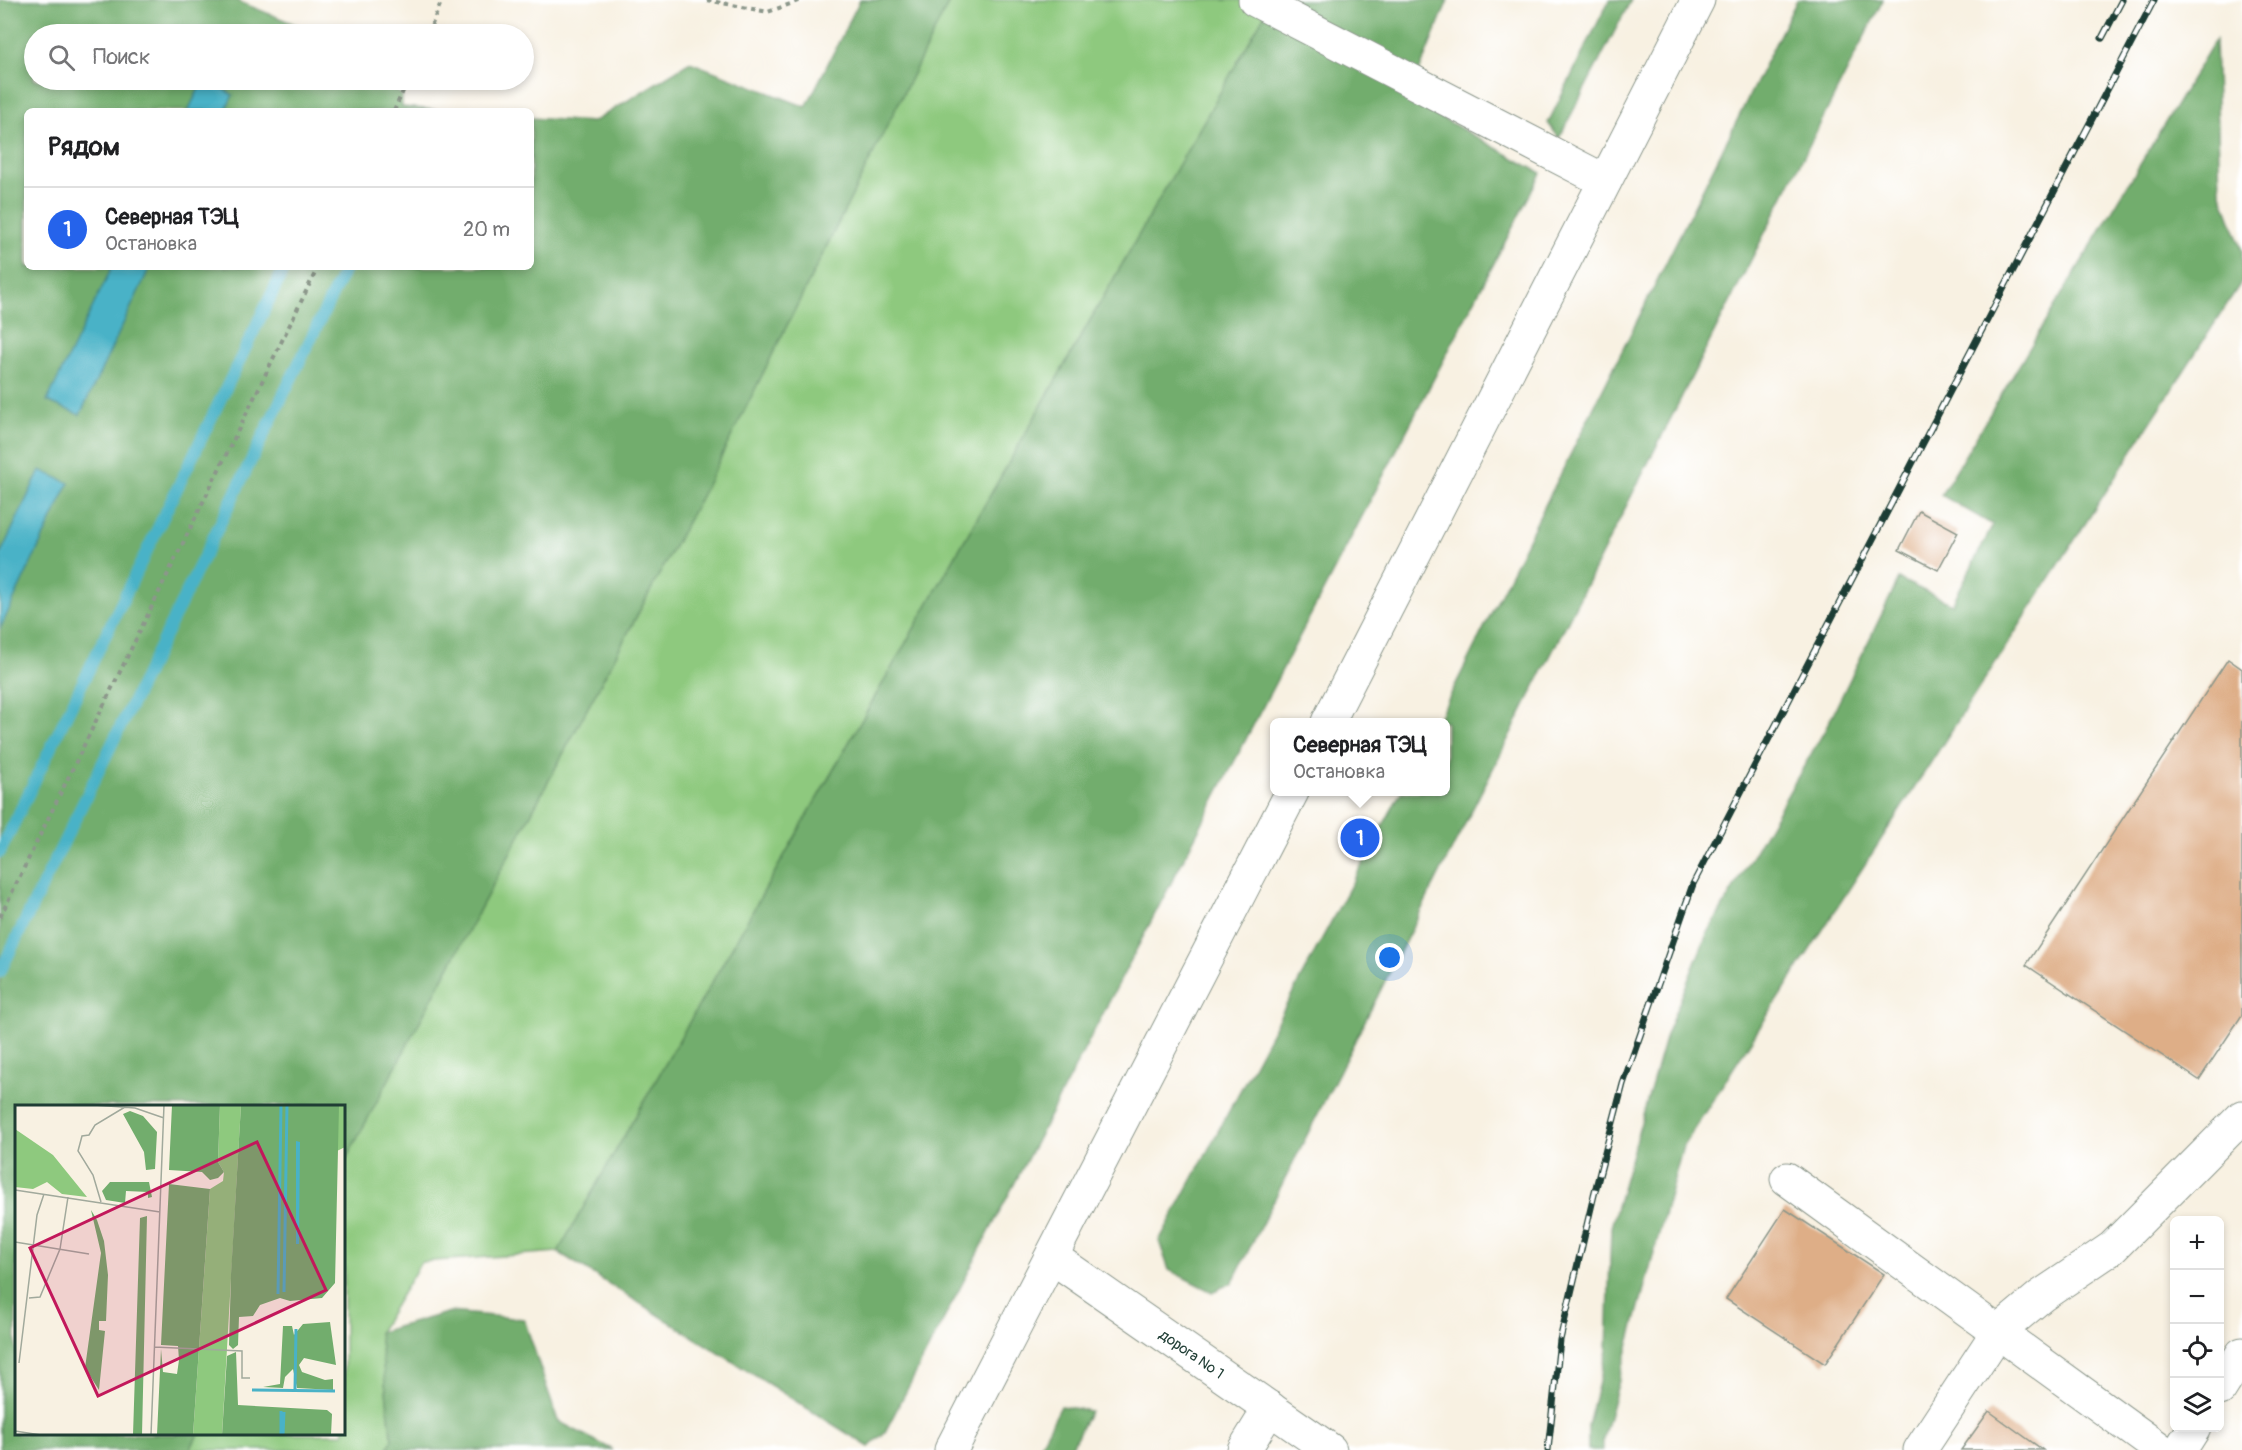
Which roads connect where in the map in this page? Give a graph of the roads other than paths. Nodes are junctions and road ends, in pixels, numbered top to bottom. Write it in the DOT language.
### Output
graph roads {
  1 [pos="1255,0"];
  2 [pos="1698,0"];
  3 [pos="1605,181"];
  4 [pos="1331,718"];
  5 [pos="1290,796"];
  6 [pos="2242,1118"];
  7 [pos="1787,1179"];
  8 [pos="1052,1257"];
  9 [pos="1997,1333"];
  10 [pos="2242,1354"];
  11 [pos="2224,1383"];
  12 [pos="1269,1408"];
  13 [pos="2191,1432"];
  14 [pos="951,1450"];
  15 [pos="1244,1450"];
  16 [pos="1330,1450"];
  17 [pos="1920,1450"];
  18 [pos="2161,1450"];
  19 [pos="2180,1450"];
  1 -- 3 [label="main road"];
  2 -- 3 [label="main road"];
  3 -- 4 [label="main road"];
  5 -- 8 [label="main road"];
  6 -- 9 [label="main road"];
  7 -- 9 [label="main road"];
  8 -- 12 [label="main road, дорога № 1"];
  8 -- 14 [label="main road"];
  9 -- 17 [label="main road"];
  9 -- 18 [label="main road"];
  10 -- 11 [label="main road"];
  12 -- 15 [label="main road"];
  12 -- 16 [label="main road, дорога № 1"];
  13 -- 19 [label="main road"];
}
